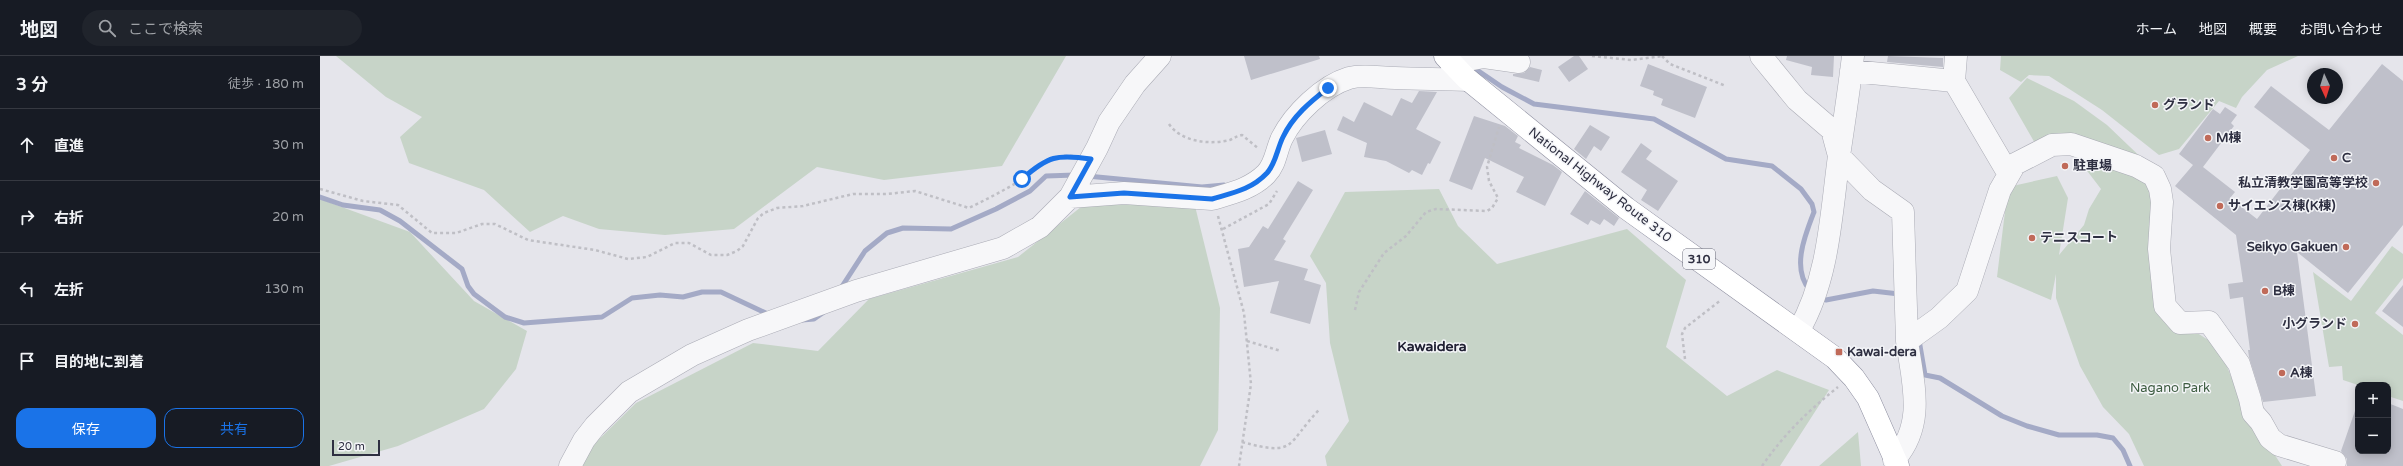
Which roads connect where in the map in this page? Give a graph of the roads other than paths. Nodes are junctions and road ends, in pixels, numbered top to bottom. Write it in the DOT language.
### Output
graph roads {
  1 [pos="1160,56"];
  2 [pos="1761,56"];
  3 [pos="1956,56"];
  4 [pos="1484,57"];
  5 [pos="1519,62"];
  6 [pos="1852,64"];
  7 [pos="1456,68"];
  8 [pos="1954,81"];
  9 [pos="1839,156"];
  10 [pos="2008,173"];
  11 [pos="1072,193"];
  12 [pos="1799,330"];
  13 [pos="1913,337"];
  14 [pos="2335,462"];
  15 [pos="1896,463"];
  16 [pos="570,466"];
  1 -- 11 [label="street"];
  2 -- 9 [label="street"];
  3 -- 8 [label="street"];
  4 -- 5 [label="street"];
  4 -- 7 [label="street"];
  6 -- 8 [label="street"];
  6 -- 9 [label="street"];
  7 -- 11 [label="street"];
  7 -- 12 [label="highway, National Highway Route 310 / 310"];
  8 -- 10 [label="street"];
  9 -- 12 [label="street"];
  9 -- 13 [label="street"];
  10 -- 13 [label="street"];
  10 -- 14 [label="street"];
  11 -- 16 [label="street"];
  12 -- 15 [label="highway, National Highway Route 310 / 310"];
  13 -- 15 [label="street"];
}
